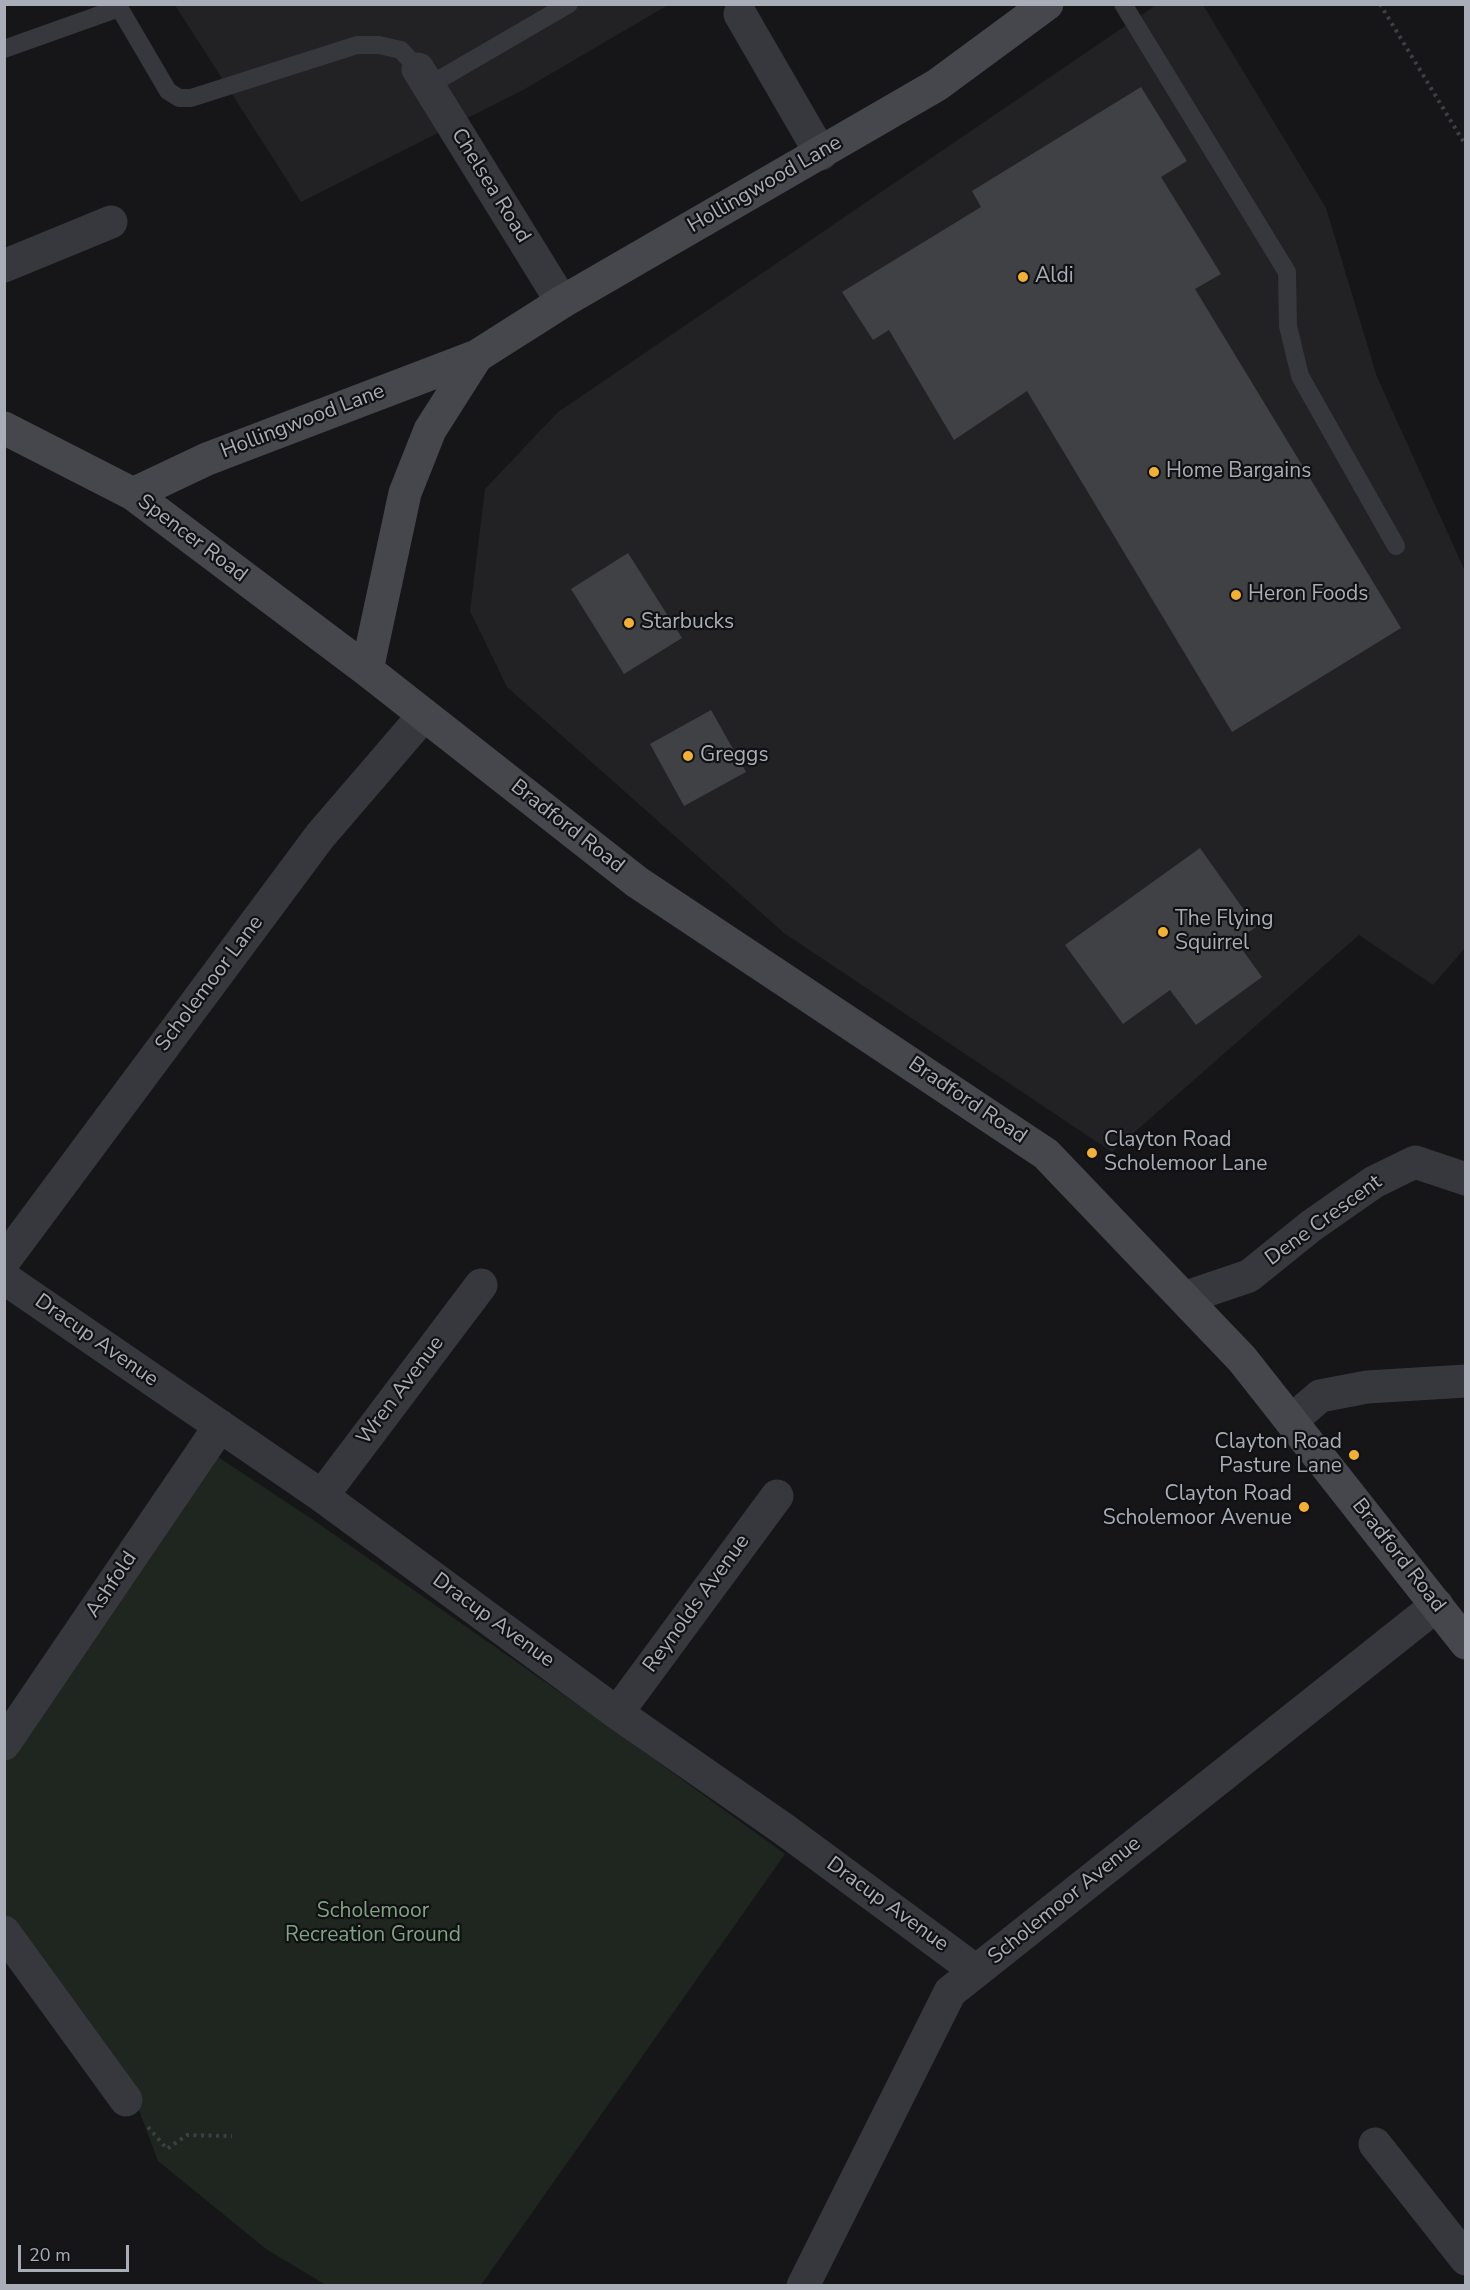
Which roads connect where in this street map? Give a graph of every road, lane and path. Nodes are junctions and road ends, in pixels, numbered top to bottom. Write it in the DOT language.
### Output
graph roads {
  1 [pos="570,4"];
  2 [pos="1047,4"];
  3 [pos="1123,4"];
  4 [pos="1380,4"];
  5 [pos="118,6"];
  6 [pos="740,14"];
  7 [pos="4,49"];
  8 [pos="423,78"];
  9 [pos="1466,146"];
  10 [pos="820,154"];
  11 [pos="111,222"];
  12 [pos="4,267"];
  13 [pos="562,302"];
  14 [pos="477,356"];
  15 [pos="4,428"];
  16 [pos="133,494"];
  17 [pos="1396,546"];
  18 [pos="367,670"];
  19 [pos="424,715"];
  20 [pos="1466,1179"];
  21 [pos="4,1261"];
  22 [pos="4,1278"];
  23 [pos="480,1285"];
  24 [pos="1184,1298"];
  25 [pos="1466,1381"];
  26 [pos="1291,1421"];
  27 [pos="219,1426"];
  28 [pos="322,1496"];
  29 [pos="777,1496"];
  30 [pos="1454,1624"];
  31 [pos="617,1713"];
  32 [pos="4,1744"];
  33 [pos="4,1932"];
  34 [pos="976,1971"];
  35 [pos="126,2100"];
  36 [pos="232,2136"];
  37 [pos="1375,2144"];
  38 [pos="1466,2259"];
  39 [pos="803,2286"];
  1 -- 8 [label="lane"];
  2 -- 10 [label="street, Hollingwood Lane"];
  3 -- 17 [label="lane"];
  4 -- 9 [label="path"];
  5 -- 7 [label="lane"];
  5 -- 8 [label="lane"];
  6 -- 10 [label="street"];
  8 -- 13 [label="street, Chelsea Road"];
  10 -- 13 [label="street, Hollingwood Lane"];
  11 -- 12 [label="street"];
  13 -- 14 [label="street, Hollingwood Lane"];
  14 -- 16 [label="street, Hollingwood Lane"];
  14 -- 18 [label="street, Hollingwood Lane"];
  15 -- 16 [label="street, Spencer Road"];
  16 -- 18 [label="street, Spencer Road"];
  18 -- 19 [label="street, Bradford Road"];
  19 -- 21 [label="street, Scholemoor Lane"];
  19 -- 24 [label="street, Bradford Road"];
  20 -- 24 [label="street, Dene Crescent"];
  22 -- 27 [label="street, Dracup Avenue"];
  23 -- 28 [label="street, Wren Avenue"];
  24 -- 26 [label="street, Bradford Road"];
  25 -- 26 [label="street"];
  26 -- 30 [label="street, Bradford Road"];
  27 -- 28 [label="street, Dracup Avenue"];
  27 -- 32 [label="street, Ashfold"];
  28 -- 31 [label="street, Dracup Avenue"];
  29 -- 31 [label="street, Reynolds Avenue"];
  30 -- 34 [label="street, Scholemoor Avenue"];
  31 -- 34 [label="street, Dracup Avenue"];
  33 -- 35 [label="street"];
  34 -- 39 [label="street, Scholemoor Avenue"];
  35 -- 36 [label="path"];
  37 -- 38 [label="street"];
}
